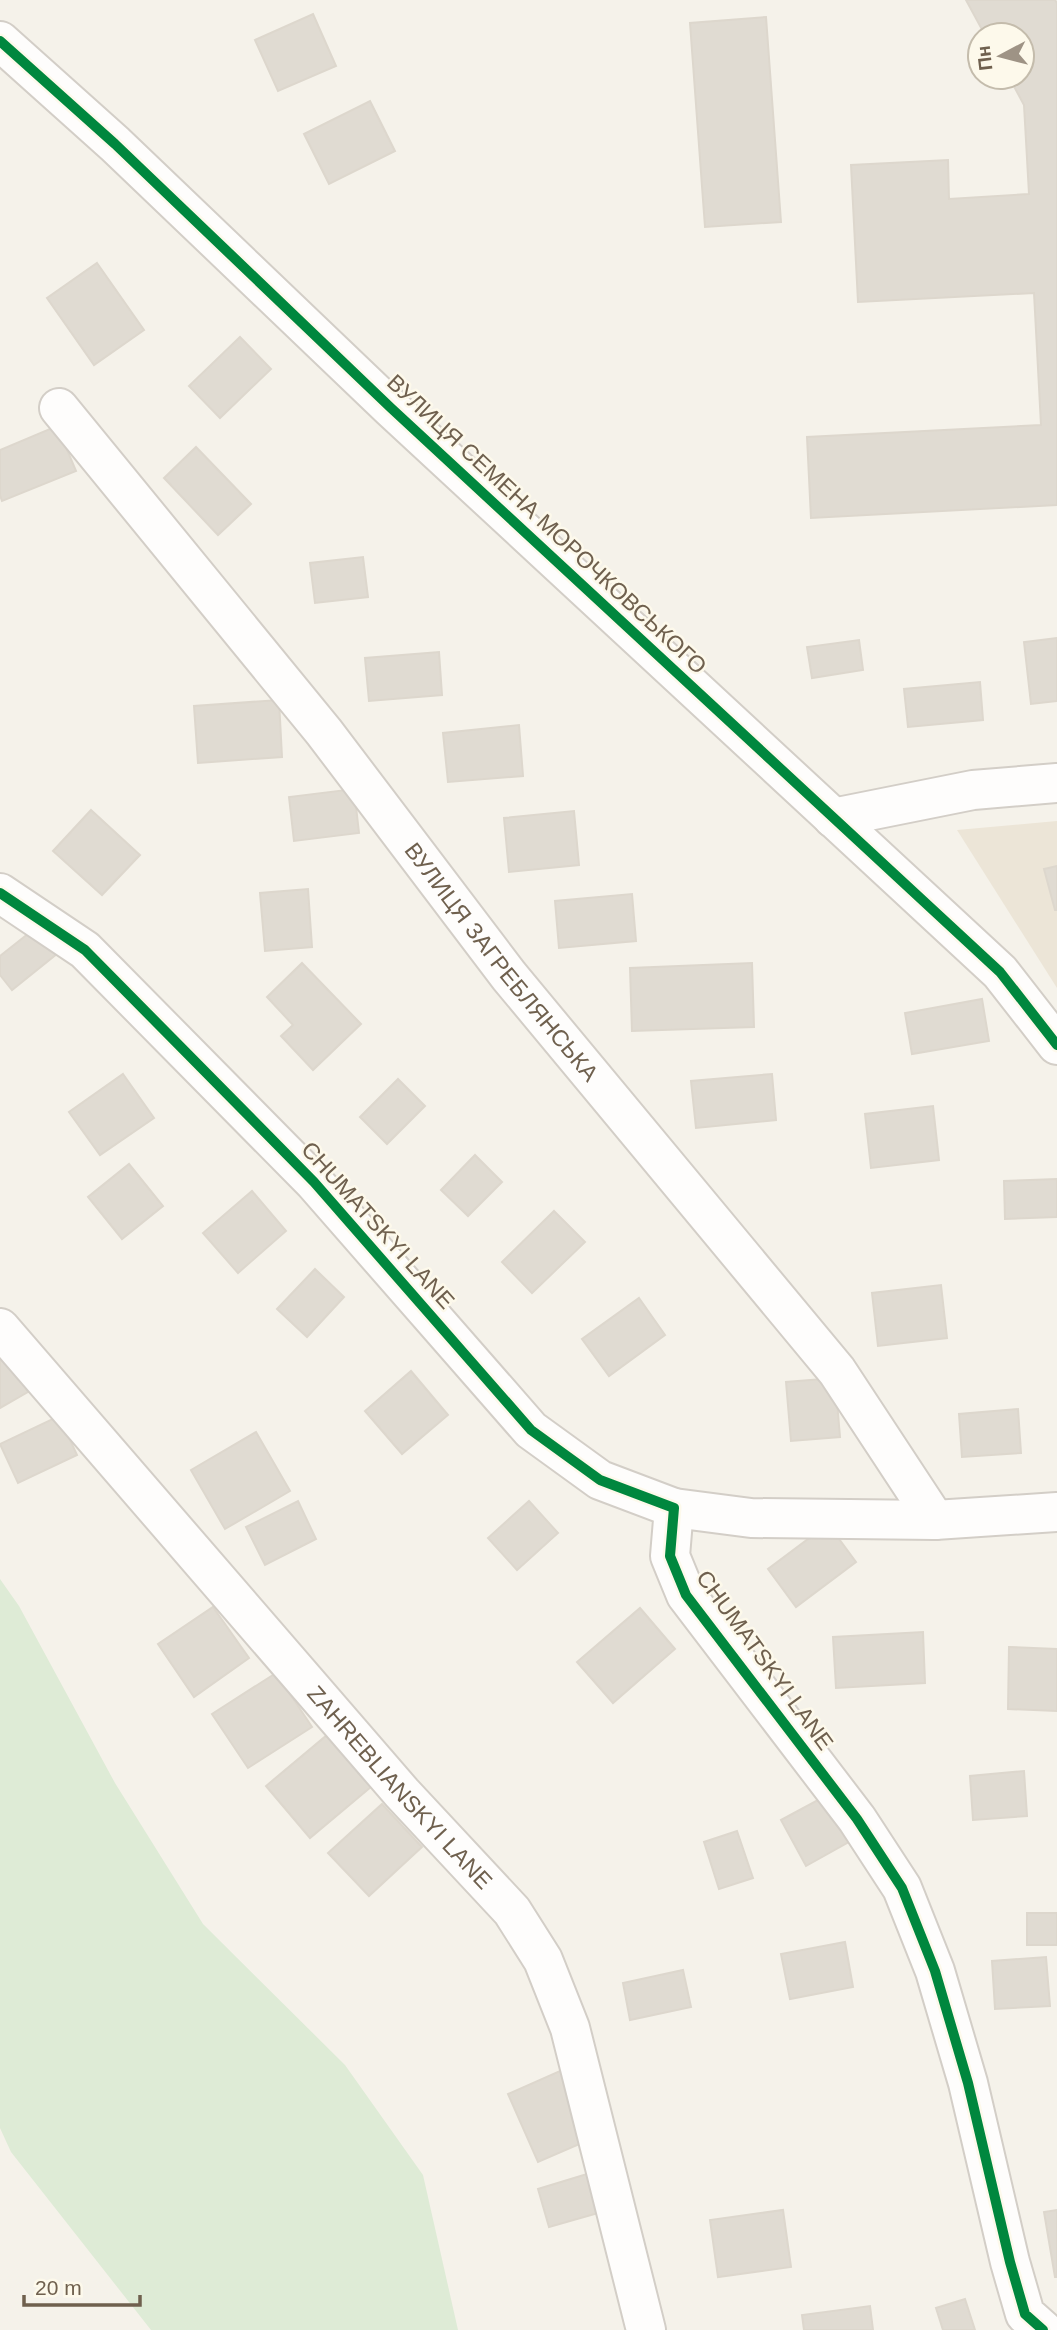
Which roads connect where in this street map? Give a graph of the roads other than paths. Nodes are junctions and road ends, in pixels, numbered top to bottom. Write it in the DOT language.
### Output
graph roads {
  1 [pos="0,41"];
  2 [pos="59,408"];
  3 [pos="1057,783"];
  4 [pos="833,818"];
  5 [pos="9,911"];
  6 [pos="1057,1045"];
  7 [pos="0,1328"];
  8 [pos="674,1508"];
  9 [pos="1057,1512"];
  10 [pos="935,1520"];
  11 [pos="646,2330"];
  12 [pos="1043,2330"];
  1 -- 4 [label="street, ВУЛИЦЯ СЕМЕНА МОРОЧКОВСЬКОГО"];
  2 -- 10 [label="street, ВУЛИЦЯ ЗАГРЕБЛЯНСЬКА"];
  3 -- 4 [label="street"];
  4 -- 6 [label="street, ВУЛИЦЯ СЕМЕНА МОРОЧКОВСЬКОГО"];
  5 -- 8 [label="street, CHUMATSKYI LANE"];
  7 -- 11 [label="street, ZAHREBLIANSKYI LANE"];
  8 -- 10 [label="street"];
  8 -- 12 [label="street, CHUMATSKYI LANE"];
  9 -- 10 [label="street"];
}
